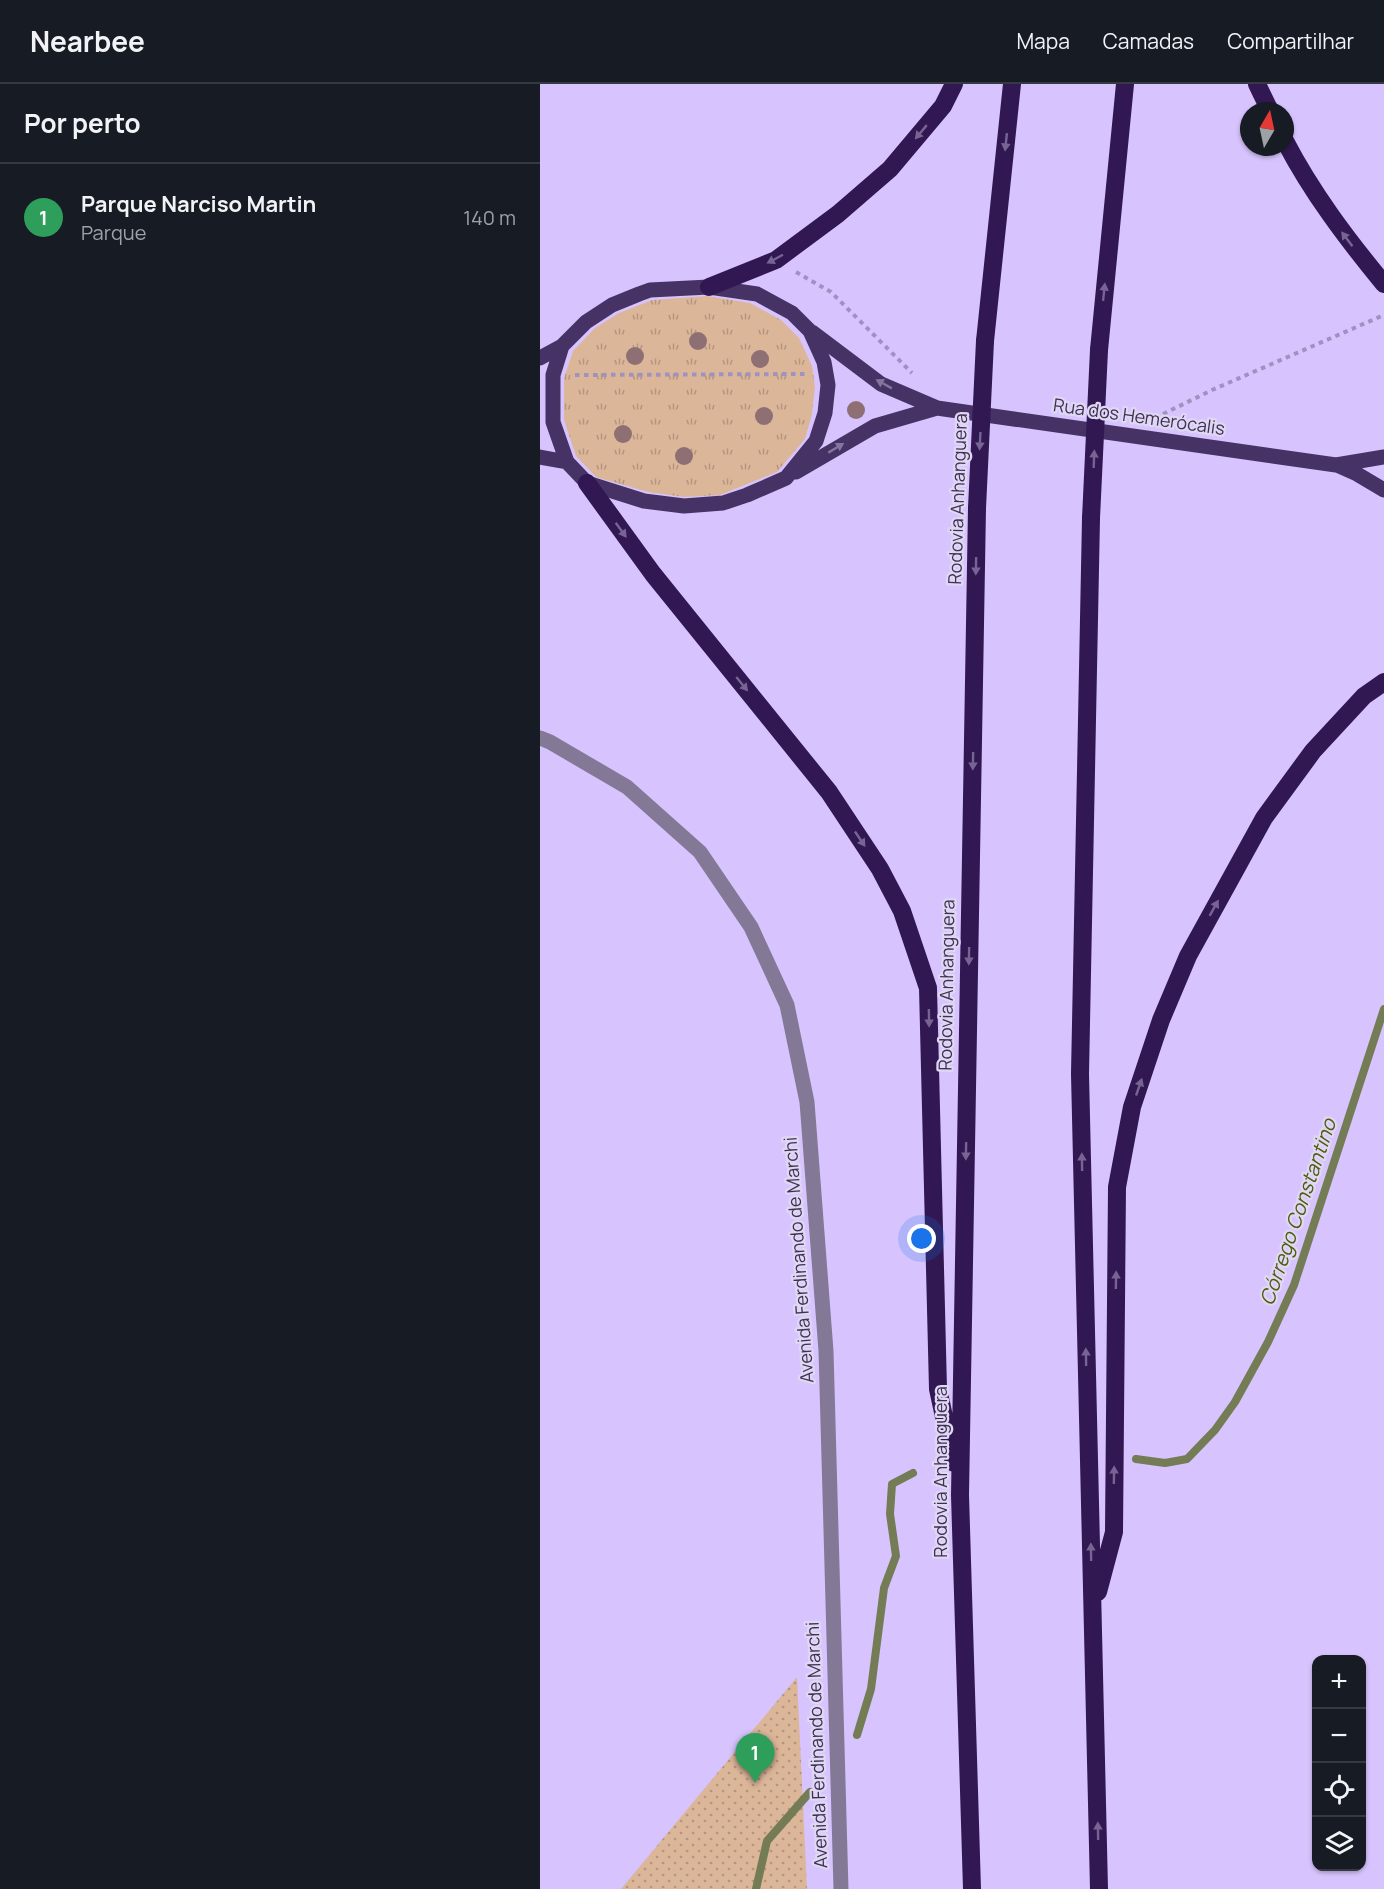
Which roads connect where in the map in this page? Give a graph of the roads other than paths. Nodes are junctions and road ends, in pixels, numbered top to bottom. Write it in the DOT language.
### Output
graph roads {
  1 [pos="954,84"];
  2 [pos="1012,84"];
  3 [pos="1125,84"];
  4 [pos="1257,84"];
  5 [pos="1266,102"];
  6 [pos="1293,156"];
  7 [pos="1384,284"];
  8 [pos="710,287"];
  9 [pos="810,331"];
  10 [pos="562,346"];
  11 [pos="540,358"];
  12 [pos="937,408"];
  13 [pos="540,457"];
  14 [pos="1384,457"];
  15 [pos="567,462"];
  16 [pos="1336,465"];
  17 [pos="786,478"];
  18 [pos="587,483"];
  19 [pos="1384,490"];
  20 [pos="1384,682"];
  21 [pos="540,738"];
  22 [pos="960,1495"];
  23 [pos="1092,1614"];
  24 [pos="841,1889"];
  25 [pos="972,1889"];
  26 [pos="1099,1889"];
  1 -- 8 [label="highway, one-way"];
  2 -- 22 [label="highway, Rodovia Anhanguera, one-way, bridge"];
  23 -- 3 [label="highway, one-way, bridge"];
  4 -- 5 [label="highway"];
  7 -- 6 [label="highway, one-way"];
  8 -- 9 [label="main road, Rua dos Hemerócalis"];
  8 -- 10 [label="main road, Rua dos Hemerócalis"];
  12 -- 9 [label="main road, Rua dos Hemerócalis, one-way"];
  9 -- 17 [label="main road"];
  10 -- 11 [label="main road"];
  10 -- 15 [label="main road"];
  12 -- 16 [label="main road, Rua dos Hemerócalis"];
  17 -- 12 [label="main road, Rua dos Hemerócalis, one-way"];
  13 -- 15 [label="main road"];
  14 -- 16 [label="main road, Rua dos Hemerócalis"];
  15 -- 18 [label="main road"];
  16 -- 19 [label="main road, Rua dos Hemerócalis"];
  17 -- 18 [label="main road, Rua dos Hemerócalis"];
  18 -- 22 [label="highway, one-way"];
  23 -- 20 [label="highway, one-way"];
  21 -- 24 [label="street, Avenida Ferdinando de Marchi"];
  22 -- 25 [label="highway, Rodovia Anhanguera"];
  26 -- 23 [label="highway, one-way"];
}
